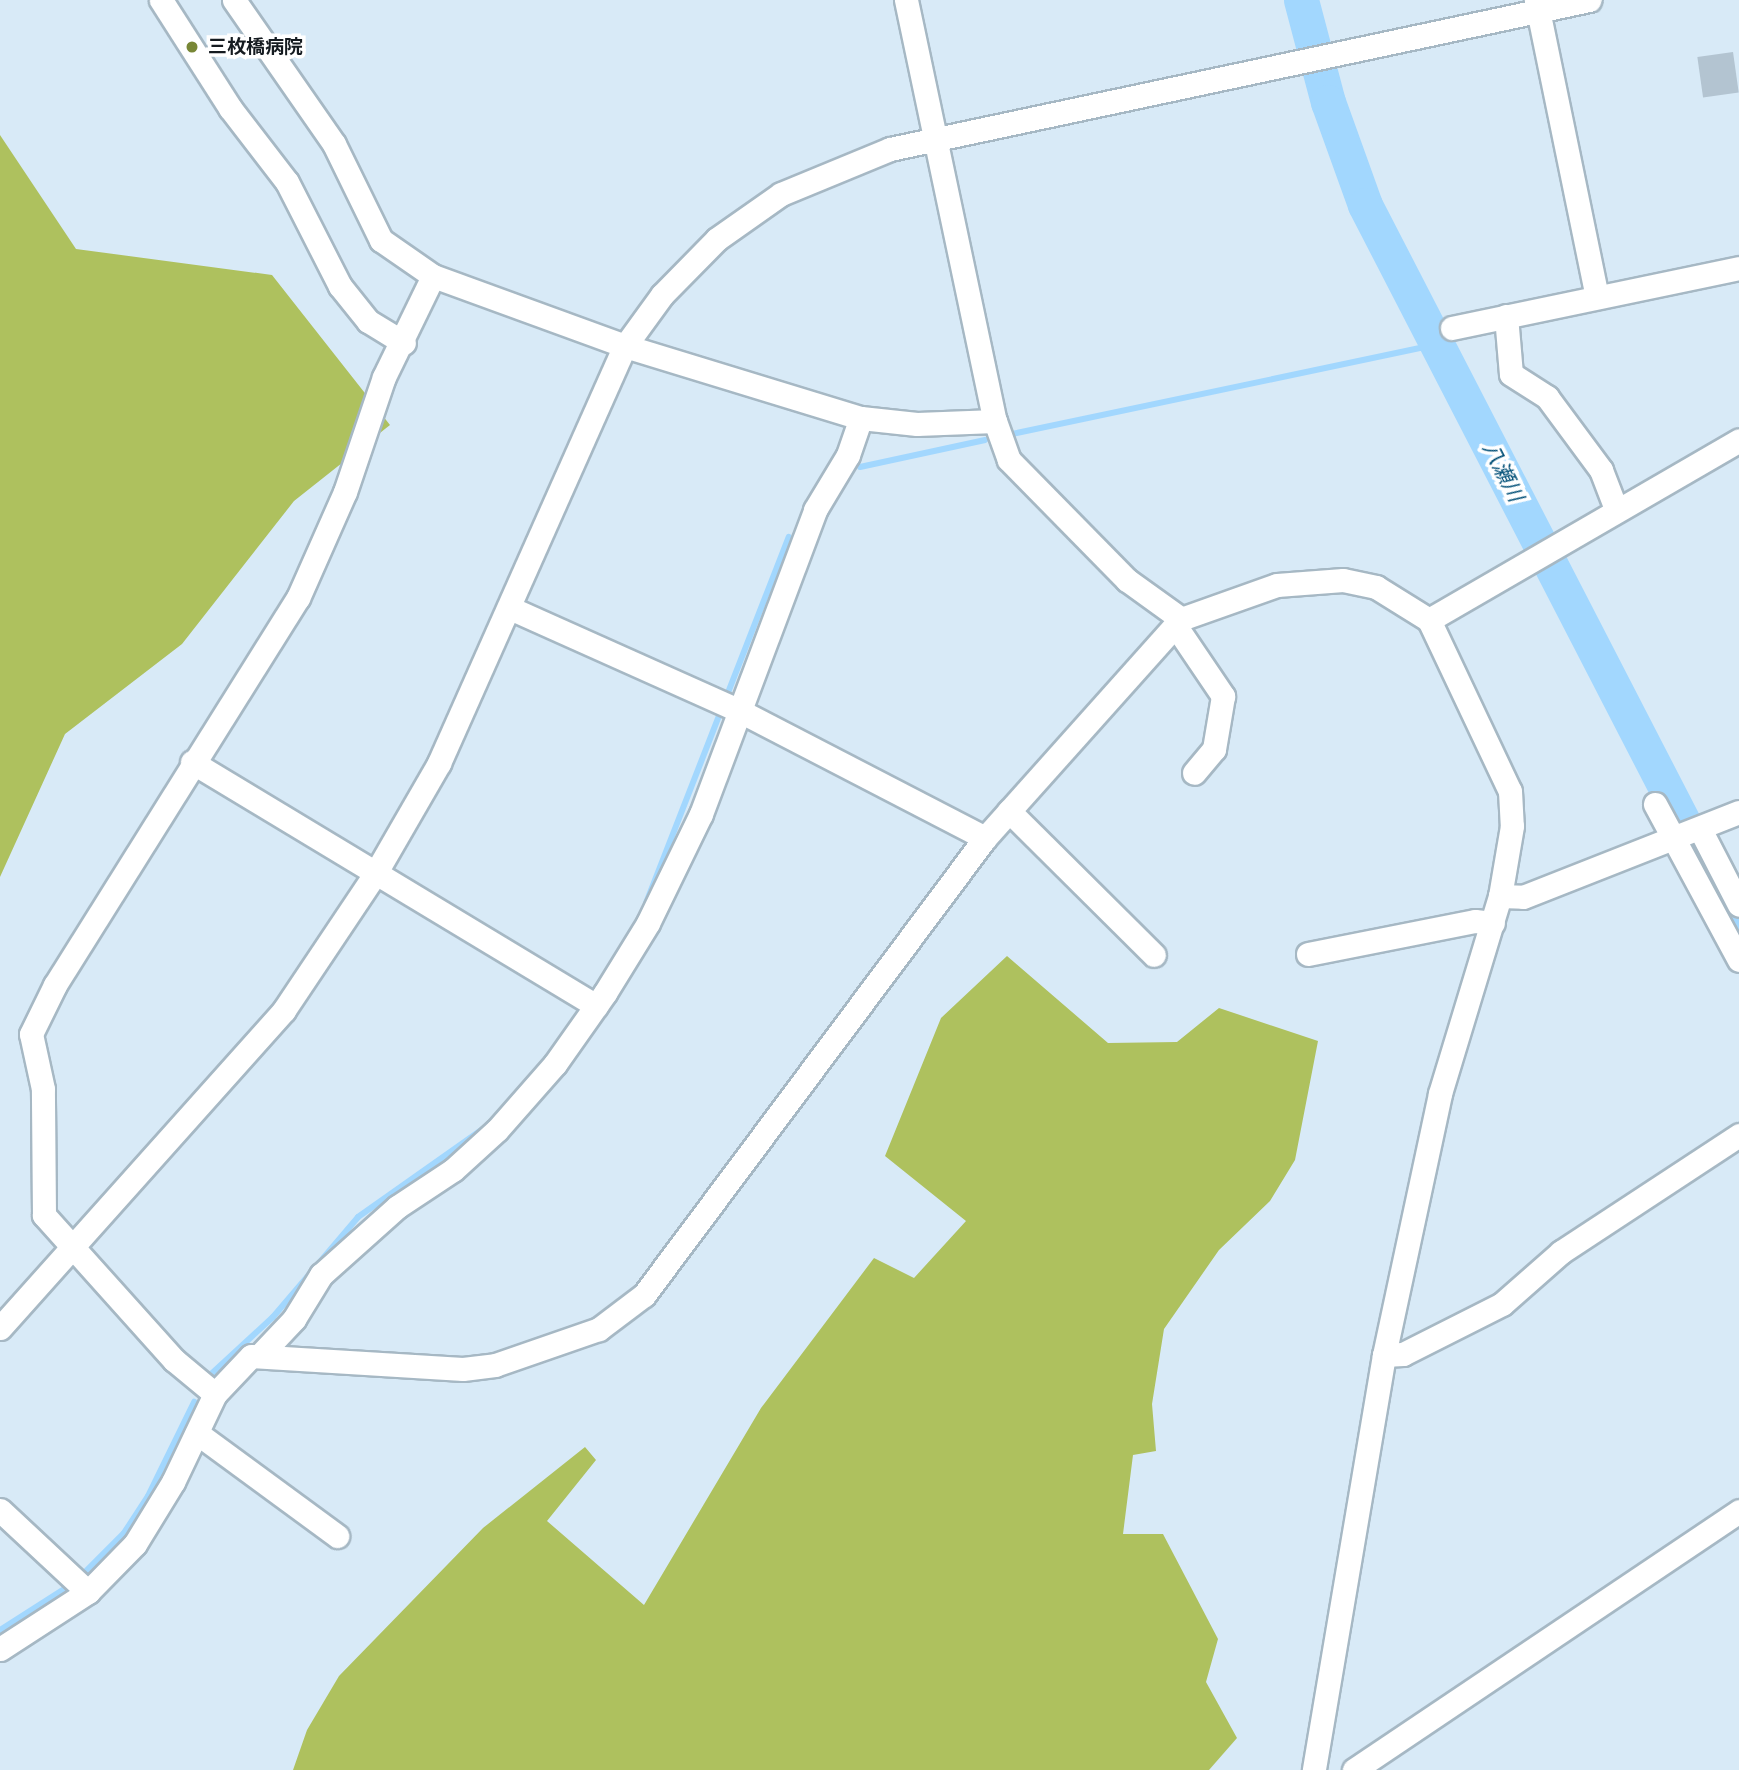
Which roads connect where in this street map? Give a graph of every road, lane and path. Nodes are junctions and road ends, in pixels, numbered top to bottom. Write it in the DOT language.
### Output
graph roads {
  1 [pos="161,0"];
  2 [pos="234,0"];
  3 [pos="906,0"];
  4 [pos="1589,0"];
  5 [pos="1538,6"];
  6 [pos="936,138"];
  7 [pos="1739,268"];
  8 [pos="432,276"];
  9 [pos="1597,297"];
  10 [pos="1506,316"];
  11 [pos="1452,328"];
  12 [pos="404,343"];
  13 [pos="625,346"];
  14 [pos="861,418"];
  15 [pos="995,421"];
  16 [pos="1739,440"];
  17 [pos="1616,509"];
  18 [pos="512,608"];
  19 [pos="1429,620"];
  20 [pos="1178,622"];
  21 [pos="740,711"];
  22 [pos="192,762"];
  23 [pos="1194,773"];
  24 [pos="1655,804"];
  25 [pos="1009,811"];
  26 [pos="1739,812"];
  27 [pos="1687,834"];
  28 [pos="985,838"];
  29 [pos="376,874"];
  30 [pos="1737,895"];
  31 [pos="1500,896"];
  32 [pos="1493,923"];
  33 [pos="1308,954"];
  34 [pos="1154,955"];
  35 [pos="1739,960"];
  36 [pos="596,1006"];
  37 [pos="1739,1135"];
  38 [pos="70,1250"];
  39 [pos="0,1328"];
  40 [pos="262,1353"];
  41 [pos="1384,1356"];
  42 [pos="215,1394"];
  43 [pos="197,1433"];
  44 [pos="0,1510"];
  45 [pos="1739,1511"];
  46 [pos="337,1536"];
  47 [pos="88,1592"];
  48 [pos="0,1649"];
  49 [pos="1314,1770"];
  50 [pos="1354,1770"];
  1 -- 12 [label="street"];
  2 -- 8 [label="street"];
  3 -- 6 [label="street"];
  4 -- 5 [label="street"];
  5 -- 6 [label="street"];
  5 -- 9 [label="street"];
  6 -- 13 [label="street"];
  6 -- 15 [label="street"];
  7 -- 9 [label="street"];
  8 -- 12 [label="street"];
  8 -- 13 [label="street"];
  9 -- 10 [label="street"];
  10 -- 11 [label="street"];
  10 -- 17 [label="street"];
  12 -- 22 [label="street"];
  13 -- 14 [label="street"];
  13 -- 18 [label="street"];
  14 -- 15 [label="street"];
  14 -- 21 [label="street"];
  15 -- 20 [label="street"];
  16 -- 17 [label="street"];
  17 -- 19 [label="street"];
  18 -- 21 [label="street"];
  18 -- 29 [label="street"];
  19 -- 20 [label="street"];
  19 -- 31 [label="street"];
  20 -- 23 [label="street"];
  20 -- 25 [label="street"];
  21 -- 28 [label="street"];
  21 -- 36 [label="street"];
  22 -- 29 [label="street"];
  22 -- 38 [label="street"];
  24 -- 27 [label="street"];
  25 -- 28 [label="street"];
  25 -- 34 [label="street"];
  26 -- 27 [label="street"];
  27 -- 30 [label="street"];
  27 -- 31 [label="street"];
  27 -- 35 [label="street"];
  28 -- 40 [label="street"];
  29 -- 36 [label="street"];
  29 -- 38 [label="street"];
  31 -- 32 [label="street"];
  32 -- 33 [label="street"];
  32 -- 41 [label="street"];
  36 -- 40 [label="street"];
  37 -- 41 [label="street"];
  38 -- 39 [label="street"];
  38 -- 42 [label="street"];
  40 -- 42 [label="street"];
  41 -- 49 [label="street"];
  42 -- 43 [label="street"];
  43 -- 46 [label="street"];
  43 -- 47 [label="street"];
  44 -- 47 [label="street"];
  45 -- 50 [label="street"];
  47 -- 48 [label="street"];
}
